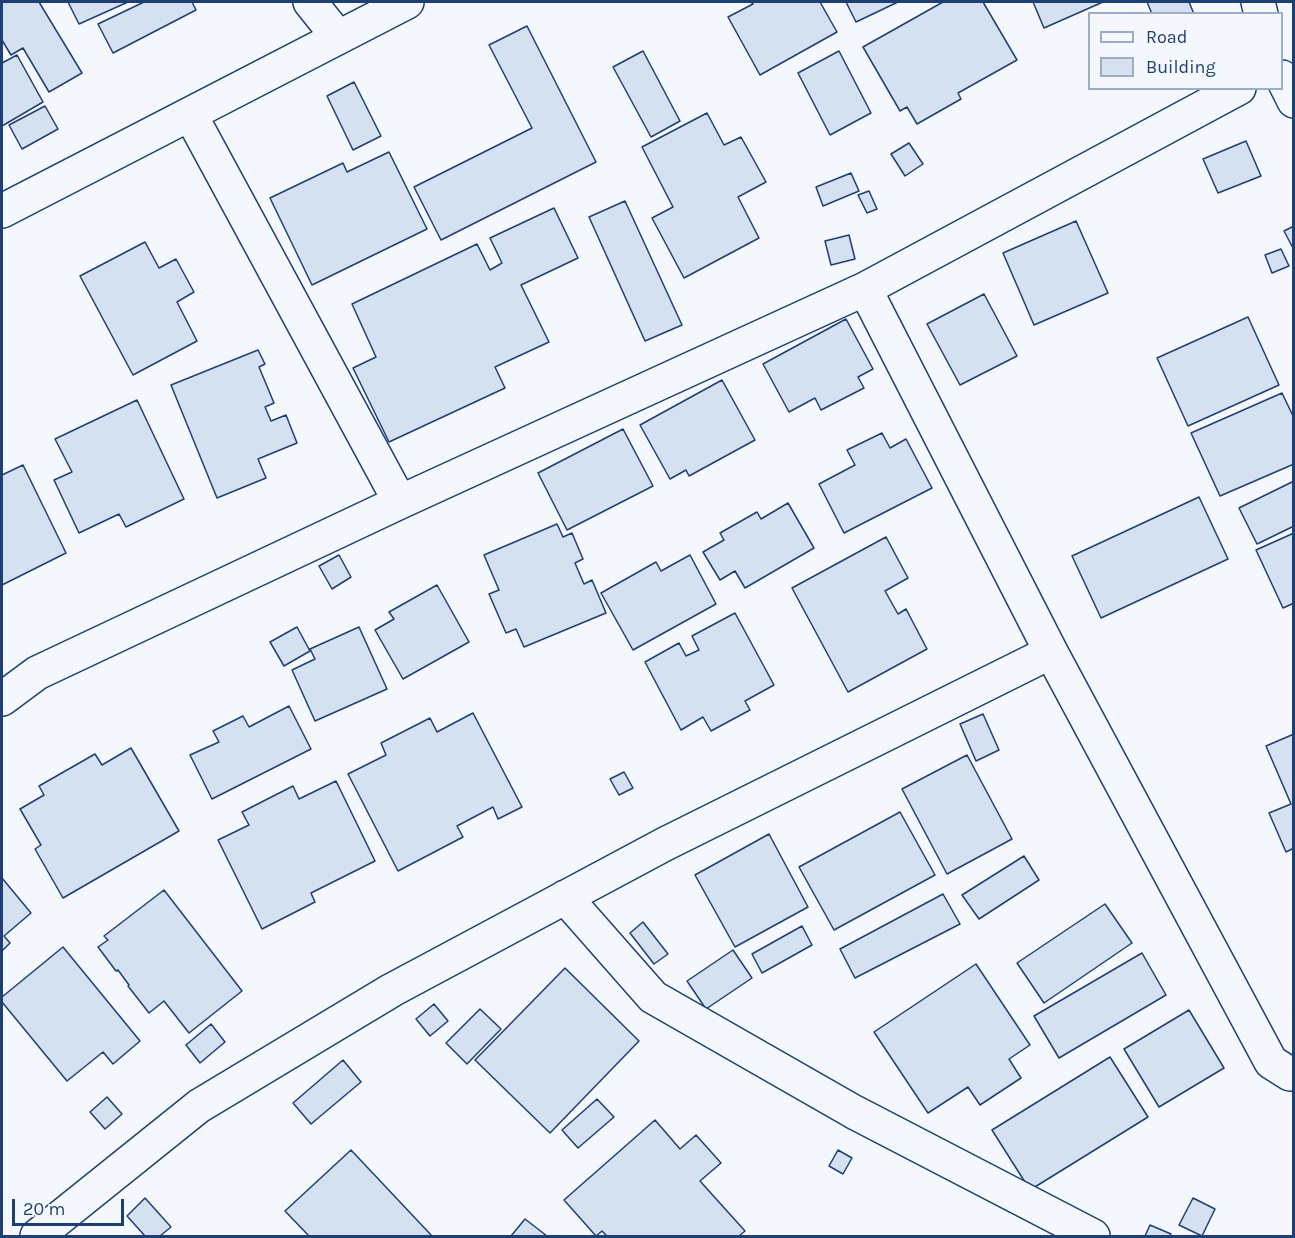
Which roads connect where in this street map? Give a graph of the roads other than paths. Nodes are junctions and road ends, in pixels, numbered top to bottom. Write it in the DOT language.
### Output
graph roads {
  1 [pos="310,2"];
  2 [pos="407,2"];
  3 [pos="338,37"];
  4 [pos="1283,81"];
  5 [pos="1235,90"];
  6 [pos="1293,101"];
  7 [pos="190,114"];
  8 [pos="2,211"];
  9 [pos="866,289"];
  10 [pos="400,502"];
  11 [pos="1051,652"];
  12 [pos="2,699"];
  13 [pos="565,897"];
  14 [pos="1293,1074"];
  15 [pos="37,1236"];
  16 [pos="1093,1236"];
  1 -- 3 [label="street"];
  2 -- 3 [label="street"];
  3 -- 7 [label="street"];
  4 -- 6 [label="street"];
  5 -- 9 [label="street"];
  7 -- 8 [label="street"];
  7 -- 10 [label="street"];
  9 -- 10 [label="street"];
  9 -- 11 [label="street"];
  10 -- 12 [label="street"];
  11 -- 13 [label="street"];
  11 -- 14 [label="street"];
  13 -- 15 [label="street"];
  13 -- 16 [label="street"];
}
